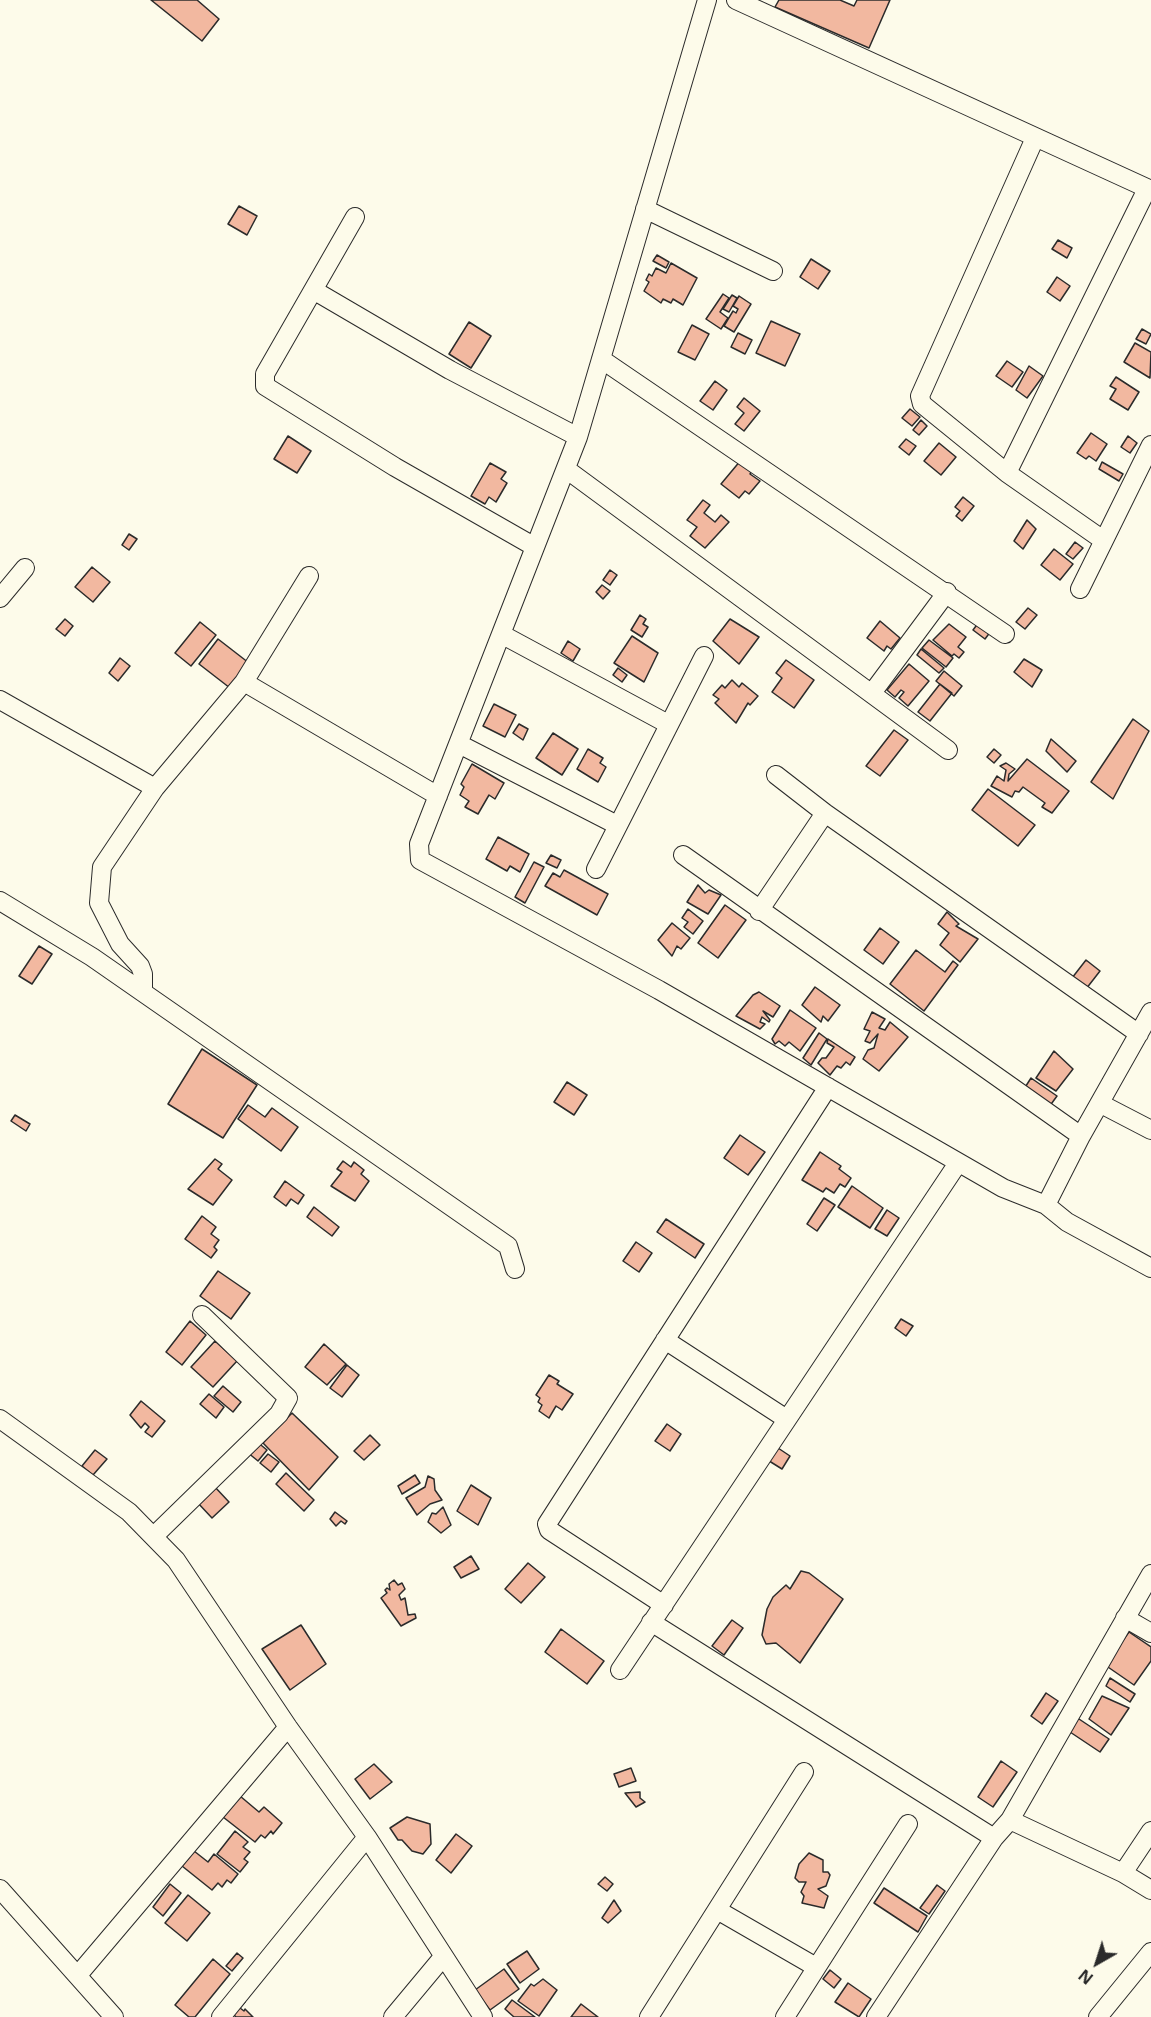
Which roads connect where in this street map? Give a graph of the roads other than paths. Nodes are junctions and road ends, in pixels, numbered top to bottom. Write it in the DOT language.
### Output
graph roads {
  1 [pos="707,0"];
  2 [pos="736,0"];
  3 [pos="1035,138"];
  4 [pos="1149,190"];
  5 [pos="645,209"];
  6 [pos="355,217"];
  7 [pos="773,271"];
  8 [pos="315,291"];
  9 [pos="601,359"];
  10 [pos="578,437"];
  11 [pos="1151,445"];
  12 [pos="566,469"];
  13 [pos="1007,473"];
  14 [pos="1103,540"];
  15 [pos="535,547"];
  16 [pos="25,568"];
  17 [pos="309,576"];
  18 [pos="1080,589"];
  19 [pos="947,592"];
  20 [pos="0,598"];
  21 [pos="501,634"];
  22 [pos="1005,634"];
  23 [pos="704,656"];
  24 [pos="244,682"];
  25 [pos="872,693"];
  26 [pos="0,700"];
  27 [pos="668,724"];
  28 [pos="459,744"];
  29 [pos="948,750"];
  30 [pos="776,775"];
  31 [pos="155,788"];
  32 [pos="438,796"];
  33 [pos="825,813"];
  34 [pos="617,825"];
  35 [pos="683,855"];
  36 [pos="596,869"];
  37 [pos="0,901"];
  38 [pos="759,911"];
  39 [pos="143,992"];
  40 [pos="1151,1011"];
  41 [pos="1139,1034"];
  42 [pos="828,1087"];
  43 [pos="1101,1104"];
  44 [pos="1151,1130"];
  45 [pos="1081,1136"];
  46 [pos="958,1163"];
  47 [pos="1046,1205"];
  48 [pos="1151,1268"];
  49 [pos="515,1269"];
  50 [pos="202,1315"];
  51 [pos="665,1340"];
  52 [pos="785,1418"];
  53 [pos="0,1419"];
  54 [pos="155,1535"];
  55 [pos="1151,1574"];
  56 [pos="664,1605"];
  57 [pos="1125,1618"];
  58 [pos="651,1622"];
  59 [pos="1151,1633"];
  60 [pos="620,1670"];
  61 [pos="288,1727"];
  62 [pos="804,1772"];
  63 [pos="1010,1820"];
  64 [pos="908,1824"];
  65 [pos="1151,1831"];
  66 [pos="367,1837"];
  67 [pos="994,1838"];
  68 [pos="1123,1873"];
  69 [pos="0,1889"];
  70 [pos="1151,1890"];
  71 [pos="718,1911"];
  72 [pos="1151,1952"];
  73 [pos="443,1957"];
  74 [pos="816,1967"];
  75 [pos="78,1975"];
  76 [pos="114,2017"];
  77 [pos="221,2017"];
  78 [pos="393,2017"];
  79 [pos="483,2017"];
  80 [pos="649,2017"];
  81 [pos="785,2017"];
  82 [pos="876,2017"];
  83 [pos="1098,2017"];
  1 -- 5 [label="street"];
  2 -- 3 [label="street"];
  3 -- 4 [label="street"];
  3 -- 13 [label="street"];
  4 -- 13 [label="street"];
  5 -- 7 [label="street"];
  5 -- 9 [label="street"];
  6 -- 8 [label="street"];
  8 -- 10 [label="street"];
  8 -- 15 [label="street"];
  9 -- 10 [label="street"];
  9 -- 19 [label="street"];
  10 -- 12 [label="street"];
  11 -- 14 [label="street"];
  12 -- 15 [label="street"];
  12 -- 25 [label="street"];
  13 -- 14 [label="street"];
  14 -- 18 [label="street"];
  15 -- 21 [label="street"];
  16 -- 20 [label="street"];
  17 -- 24 [label="street"];
  19 -- 22 [label="street"];
  19 -- 25 [label="street"];
  21 -- 27 [label="street"];
  21 -- 28 [label="street"];
  23 -- 27 [label="street"];
  24 -- 31 [label="street"];
  24 -- 32 [label="street"];
  25 -- 29 [label="street"];
  26 -- 31 [label="street"];
  27 -- 34 [label="street"];
  28 -- 32 [label="street"];
  28 -- 34 [label="street"];
  30 -- 33 [label="street"];
  31 -- 39 [label="street"];
  32 -- 42 [label="street"];
  33 -- 38 [label="street"];
  33 -- 41 [label="street"];
  34 -- 36 [label="street"];
  35 -- 38 [label="street"];
  37 -- 39 [label="street"];
  38 -- 45 [label="street"];
  39 -- 49 [label="street"];
  40 -- 41 [label="street"];
  41 -- 43 [label="street"];
  42 -- 46 [label="street"];
  42 -- 51 [label="street"];
  43 -- 44 [label="street"];
  43 -- 45 [label="street"];
  45 -- 47 [label="street"];
  46 -- 47 [label="street"];
  46 -- 52 [label="street"];
  47 -- 48 [label="street"];
  50 -- 54 [label="street"];
  51 -- 52 [label="street"];
  51 -- 56 [label="street"];
  52 -- 56 [label="street"];
  53 -- 54 [label="street"];
  54 -- 61 [label="street"];
  55 -- 57 [label="street"];
  56 -- 58 [label="street"];
  57 -- 59 [label="street"];
  57 -- 63 [label="street"];
  58 -- 60 [label="street"];
  58 -- 67 [label="street"];
  61 -- 66 [label="street"];
  61 -- 75 [label="street"];
  62 -- 71 [label="street"];
  63 -- 67 [label="street"];
  63 -- 68 [label="street"];
  64 -- 74 [label="street"];
  65 -- 68 [label="street"];
  66 -- 73 [label="street"];
  66 -- 77 [label="street"];
  67 -- 82 [label="street"];
  68 -- 70 [label="street"];
  69 -- 75 [label="street"];
  71 -- 74 [label="street"];
  71 -- 80 [label="street"];
  72 -- 83 [label="street"];
  73 -- 78 [label="street"];
  73 -- 79 [label="street"];
  74 -- 81 [label="street"];
  75 -- 76 [label="street"];
}
